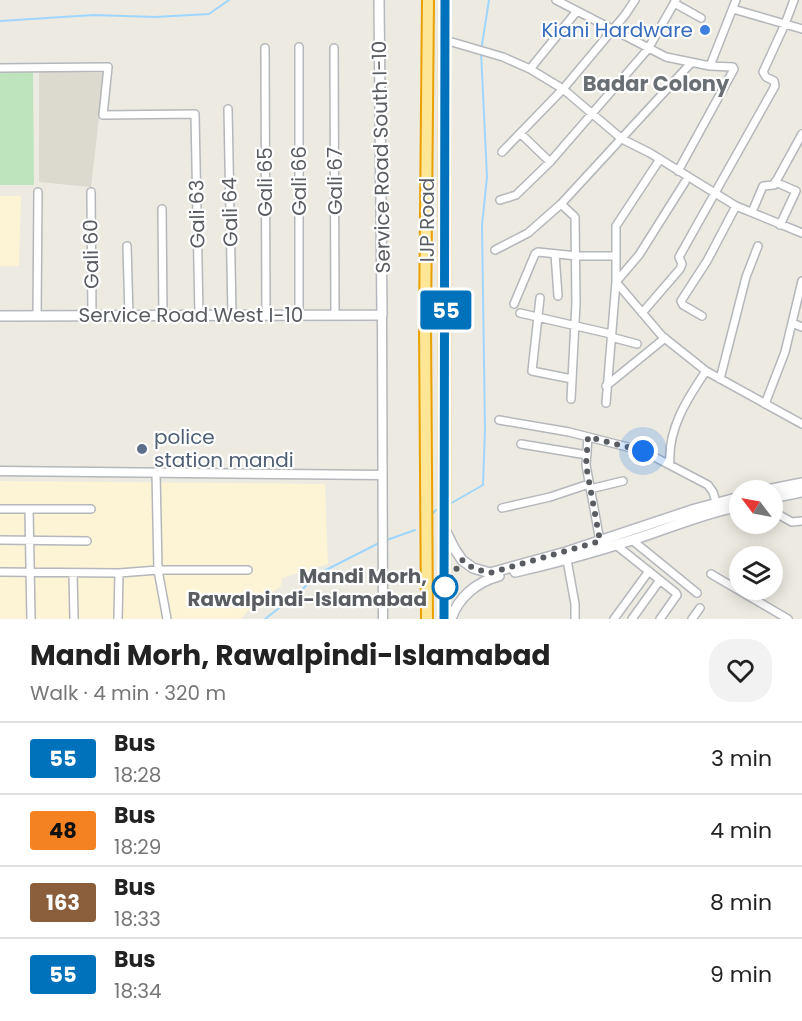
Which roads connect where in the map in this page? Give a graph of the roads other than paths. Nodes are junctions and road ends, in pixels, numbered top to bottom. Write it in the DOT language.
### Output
graph roads {
  1 [pos="379,0"];
  2 [pos="428,0"];
  3 [pos="445,0"];
  4 [pos="556,0"];
  5 [pos="635,0"];
  6 [pos="736,0"];
  7 [pos="794,0"];
  8 [pos="675,2"];
  9 [pos="733,9"];
  10 [pos="577,11"];
  11 [pos="701,18"];
  12 [pos="785,24"];
  13 [pos="802,28"];
  14 [pos="612,30"];
  15 [pos="445,40"];
  16 [pos="299,47"];
  17 [pos="265,48"];
  18 [pos="334,48"];
  19 [pos="648,49"];
  20 [pos="691,63"];
  21 [pos="710,66"];
  22 [pos="0,68"];
  23 [pos="530,69"];
  24 [pos="563,89"];
  25 [pos="228,109"];
  26 [pos="592,114"];
  27 [pos="521,134"];
  28 [pos="802,134"];
  29 [pos="622,139"];
  30 [pos="502,152"];
  31 [pos="660,159"];
  32 [pos="550,162"];
  33 [pos="678,171"];
  34 [pos="685,182"];
  35 [pos="775,182"];
  36 [pos="38,192"];
  37 [pos="91,192"];
  38 [pos="799,192"];
  39 [pos="715,195"];
  40 [pos="500,200"];
  41 [pos="561,204"];
  42 [pos="736,206"];
  43 [pos="162,209"];
  44 [pos="752,212"];
  45 [pos="780,225"];
  46 [pos="802,233"];
  47 [pos="127,246"];
  48 [pos="758,246"];
  49 [pos="495,250"];
  50 [pos="555,254"];
  51 [pos="577,256"];
  52 [pos="616,256"];
  53 [pos="802,281"];
  54 [pos="616,282"];
  55 [pos="558,296"];
  56 [pos="540,298"];
  57 [pos="514,304"];
  58 [pos="520,313"];
  59 [pos="642,314"];
  60 [pos="37,315"];
  61 [pos="200,315"];
  62 [pos="232,315"];
  63 [pos="266,315"];
  64 [pos="299,315"];
  65 [pos="335,315"];
  66 [pos="382,315"];
  67 [pos="0,316"];
  68 [pos="92,316"];
  69 [pos="129,316"];
  70 [pos="163,316"];
  71 [pos="537,316"];
  72 [pos="702,316"];
  73 [pos="792,323"];
  74 [pos="574,326"];
  75 [pos="802,327"];
  76 [pos="611,335"];
  77 [pos="666,338"];
  78 [pos="637,344"];
  79 [pos="706,371"];
  80 [pos="572,379"];
  81 [pos="720,379"];
  82 [pos="606,386"];
  83 [pos="571,399"];
  84 [pos="606,403"];
  85 [pos="765,404"];
  86 [pos="499,420"];
  87 [pos="802,424"];
  88 [pos="588,437"];
  89 [pos="521,444"];
  90 [pos="586,455"];
  91 [pos="670,465"];
  92 [pos="0,471"];
  93 [pos="156,472"];
  94 [pos="382,475"];
  95 [pos="623,481"];
  96 [pos="802,483"];
  97 [pos="589,486"];
  98 [pos="783,487"];
  99 [pos="802,492"];
  100 [pos="783,496"];
  101 [pos="729,501"];
  102 [pos="729,506"];
  103 [pos="715,507"];
  104 [pos="502,508"];
  105 [pos="0,509"];
  106 [pos="29,509"];
  107 [pos="91,509"];
  108 [pos="783,518"];
  109 [pos="802,521"];
  110 [pos="792,522"];
  111 [pos="802,528"];
  112 [pos="445,530"];
  113 [pos="0,540"];
  114 [pos="29,540"];
  115 [pos="632,540"];
  116 [pos="87,541"];
  117 [pos="600,541"];
  118 [pos="616,545"];
  119 [pos="567,560"];
  120 [pos="158,570"];
  121 [pos="248,570"];
  122 [pos="649,571"];
  123 [pos="0,572"];
  124 [pos="30,572"];
  125 [pos="73,573"];
  126 [pos="119,573"];
  127 [pos="711,574"];
  128 [pos="660,580"];
  129 [pos="697,593"];
  130 [pos="699,608"];
  131 [pos="31,619"];
  132 [pos="74,619"];
  133 [pos="118,619"];
  134 [pos="168,619"];
  135 [pos="383,619"];
  136 [pos="427,619"];
  137 [pos="444,619"];
  138 [pos="451,619"];
  139 [pos="575,619"];
  140 [pos="614,619"];
  141 [pos="632,619"];
  142 [pos="660,619"];
  143 [pos="692,619"];
  144 [pos="788,619"];
  1 -- 66 [label="main road, Service Road South I-10"];
  2 -- 136 [label="highway, IJP Road"];
  3 -- 15 [label="highway, IJP Road"];
  4 -- 10 [label="street"];
  5 -- 14 [label="street"];
  6 -- 9 [label="street"];
  7 -- 12 [label="street"];
  8 -- 11 [label="street"];
  8 -- 19 [label="street"];
  9 -- 12 [label="street"];
  9 -- 21 [label="street"];
  10 -- 14 [label="street"];
  10 -- 23 [label="street"];
  12 -- 13 [label="street"];
  12 -- 39 [label="street"];
  14 -- 19 [label="street"];
  14 -- 24 [label="street"];
  15 -- 23 [label="street"];
  15 -- 112 [label="highway, IJP Road"];
  16 -- 64 [label="street, Gali 66"];
  17 -- 63 [label="street, Gali 65"];
  18 -- 65 [label="street, Gali 67"];
  19 -- 20 [label="street"];
  19 -- 26 [label="street"];
  20 -- 21 [label="street"];
  20 -- 29 [label="street"];
  21 -- 33 [label="street"];
  22 -- 61 [label="street, Gali 63"];
  23 -- 24 [label="street"];
  24 -- 26 [label="street"];
  24 -- 27 [label="street"];
  25 -- 62 [label="street, Gali 64"];
  26 -- 29 [label="street"];
  26 -- 32 [label="street"];
  27 -- 30 [label="street"];
  27 -- 32 [label="street"];
  28 -- 35 [label="street"];
  29 -- 31 [label="street"];
  29 -- 41 [label="street"];
  31 -- 33 [label="street"];
  31 -- 52 [label="street"];
  32 -- 40 [label="street"];
  33 -- 39 [label="street"];
  34 -- 54 [label="street"];
  35 -- 38 [label="street"];
  35 -- 44 [label="street"];
  36 -- 60 [label="street"];
  37 -- 68 [label="street, Gali 60"];
  38 -- 45 [label="street"];
  39 -- 42 [label="street"];
  39 -- 59 [label="street"];
  41 -- 49 [label="street"];
  41 -- 51 [label="street"];
  42 -- 44 [label="street"];
  42 -- 72 [label="street"];
  43 -- 70 [label="street"];
  44 -- 45 [label="street"];
  45 -- 46 [label="street"];
  47 -- 69 [label="street"];
  48 -- 81 [label="street"];
  50 -- 51 [label="street"];
  50 -- 55 [label="street"];
  50 -- 57 [label="street"];
  51 -- 52 [label="street"];
  51 -- 74 [label="street"];
  52 -- 54 [label="street"];
  53 -- 73 [label="street"];
  54 -- 59 [label="street"];
  54 -- 76 [label="street"];
  56 -- 71 [label="street"];
  58 -- 71 [label="street"];
  59 -- 77 [label="street"];
  60 -- 67 [label="main road, Service Road West I-10"];
  60 -- 68 [label="main road, Service Road West I-10"];
  61 -- 62 [label="main road, Service Road West I-10"];
  61 -- 70 [label="main road, Service Road West I-10"];
  62 -- 63 [label="main road, Service Road West I-10"];
  63 -- 64 [label="main road, Service Road West I-10"];
  64 -- 65 [label="main road, Service Road West I-10"];
  65 -- 66 [label="main road, Service Road West I-10"];
  66 -- 94 [label="street"];
  68 -- 69 [label="main road, Service Road West I-10"];
  69 -- 70 [label="main road, Service Road West I-10"];
  71 -- 74 [label="street"];
  71 -- 80 [label="street"];
  73 -- 75 [label="street"];
  73 -- 85 [label="street"];
  74 -- 76 [label="street"];
  74 -- 80 [label="street"];
  76 -- 78 [label="street"];
  76 -- 82 [label="street"];
  77 -- 79 [label="street"];
  77 -- 82 [label="street"];
  79 -- 81 [label="street"];
  79 -- 91 [label="street"];
  80 -- 83 [label="street"];
  81 -- 85 [label="street"];
  82 -- 84 [label="street"];
  85 -- 87 [label="street"];
  86 -- 88 [label="street"];
  88 -- 90 [label="street"];
  88 -- 91 [label="street"];
  89 -- 90 [label="street"];
  90 -- 97 [label="street"];
  91 -- 103 [label="street"];
  92 -- 93 [label="street"];
  93 -- 94 [label="street"];
  93 -- 120 [label="street"];
  94 -- 135 [label="street"];
  95 -- 97 [label="street"];
  96 -- 98 [label="main road"];
  97 -- 104 [label="street"];
  97 -- 117 [label="street"];
  99 -- 100 [label="main road"];
  101 -- 103 [label="main road"];
  102 -- 103 [label="main road"];
  103 -- 115 [label="main road"];
  103 -- 117 [label="main road"];
  105 -- 106 [label="street"];
  106 -- 107 [label="street"];
  106 -- 114 [label="street"];
  108 -- 110 [label="street"];
  109 -- 110 [label="street"];
  110 -- 111 [label="street"];
  112 -- 117 [label="main road"];
  112 -- 137 [label="highway, IJP Road"];
  113 -- 114 [label="street"];
  114 -- 116 [label="street"];
  114 -- 124 [label="street"];
  115 -- 118 [label="main road"];
  115 -- 129 [label="street"];
  118 -- 119 [label="main road"];
  118 -- 122 [label="street"];
  119 -- 138 [label="main road"];
  119 -- 139 [label="street"];
  120 -- 121 [label="street"];
  120 -- 126 [label="street"];
  120 -- 134 [label="street"];
  122 -- 128 [label="street"];
  122 -- 140 [label="street"];
  123 -- 124 [label="street"];
  124 -- 125 [label="street"];
  124 -- 131 [label="street"];
  125 -- 126 [label="street"];
  125 -- 132 [label="street"];
  126 -- 133 [label="street"];
  127 -- 144 [label="street"];
  128 -- 141 [label="street"];
  128 -- 142 [label="street"];
  130 -- 143 [label="street"];
}
